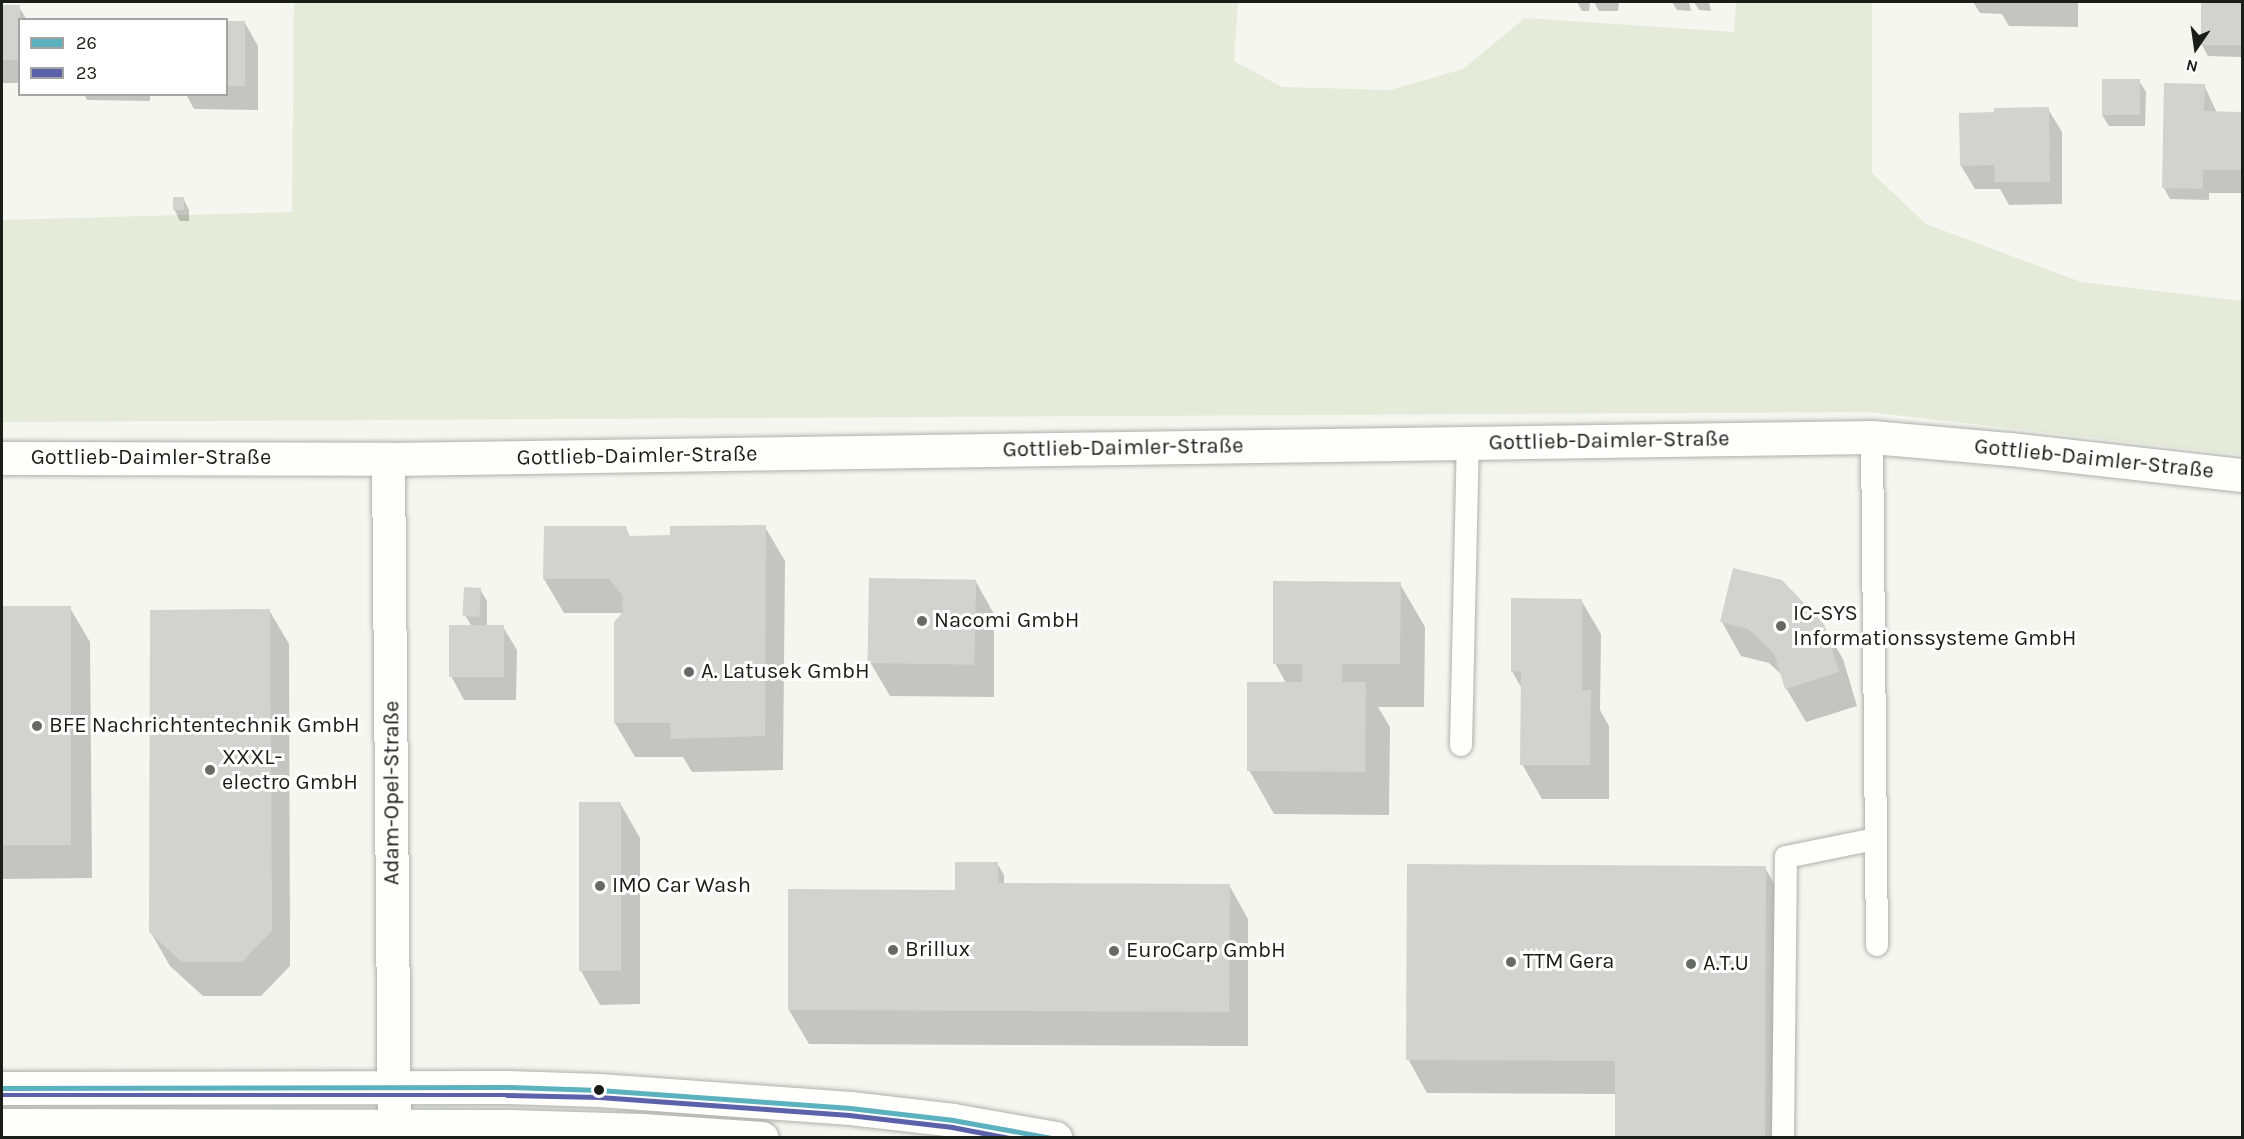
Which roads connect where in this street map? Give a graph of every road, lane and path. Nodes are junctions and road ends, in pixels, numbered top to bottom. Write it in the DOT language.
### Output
graph roads {
  1 [pos="1872,437"];
  2 [pos="1468,443"];
  3 [pos="2,458"];
  4 [pos="388,459"];
  5 [pos="2242,475"];
  6 [pos="1461,745"];
  7 [pos="1875,839"];
  8 [pos="1877,945"];
  9 [pos="2,1088"];
  10 [pos="393,1088"];
  11 [pos="2,1125"];
  12 [pos="394,1132"];
  13 [pos="762,1137"];
  14 [pos="1055,1137"];
  15 [pos="1783,1137"];
  1 -- 2 [label="street, Gottlieb-Daimler-Straße"];
  1 -- 5 [label="street, Gottlieb-Daimler-Straße"];
  1 -- 7 [label="lane"];
  2 -- 4 [label="street, Gottlieb-Daimler-Straße"];
  2 -- 6 [label="lane"];
  3 -- 4 [label="street, Gottlieb-Daimler-Straße"];
  4 -- 10 [label="street, Adam-Opel-Straße"];
  7 -- 8 [label="lane"];
  7 -- 15 [label="lane"];
  9 -- 10 [label="street"];
  10 -- 12 [label="street, Adam-Opel-Straße"];
  10 -- 14 [label="street"];
  11 -- 12 [label="street"];
  12 -- 13 [label="street"];
}
